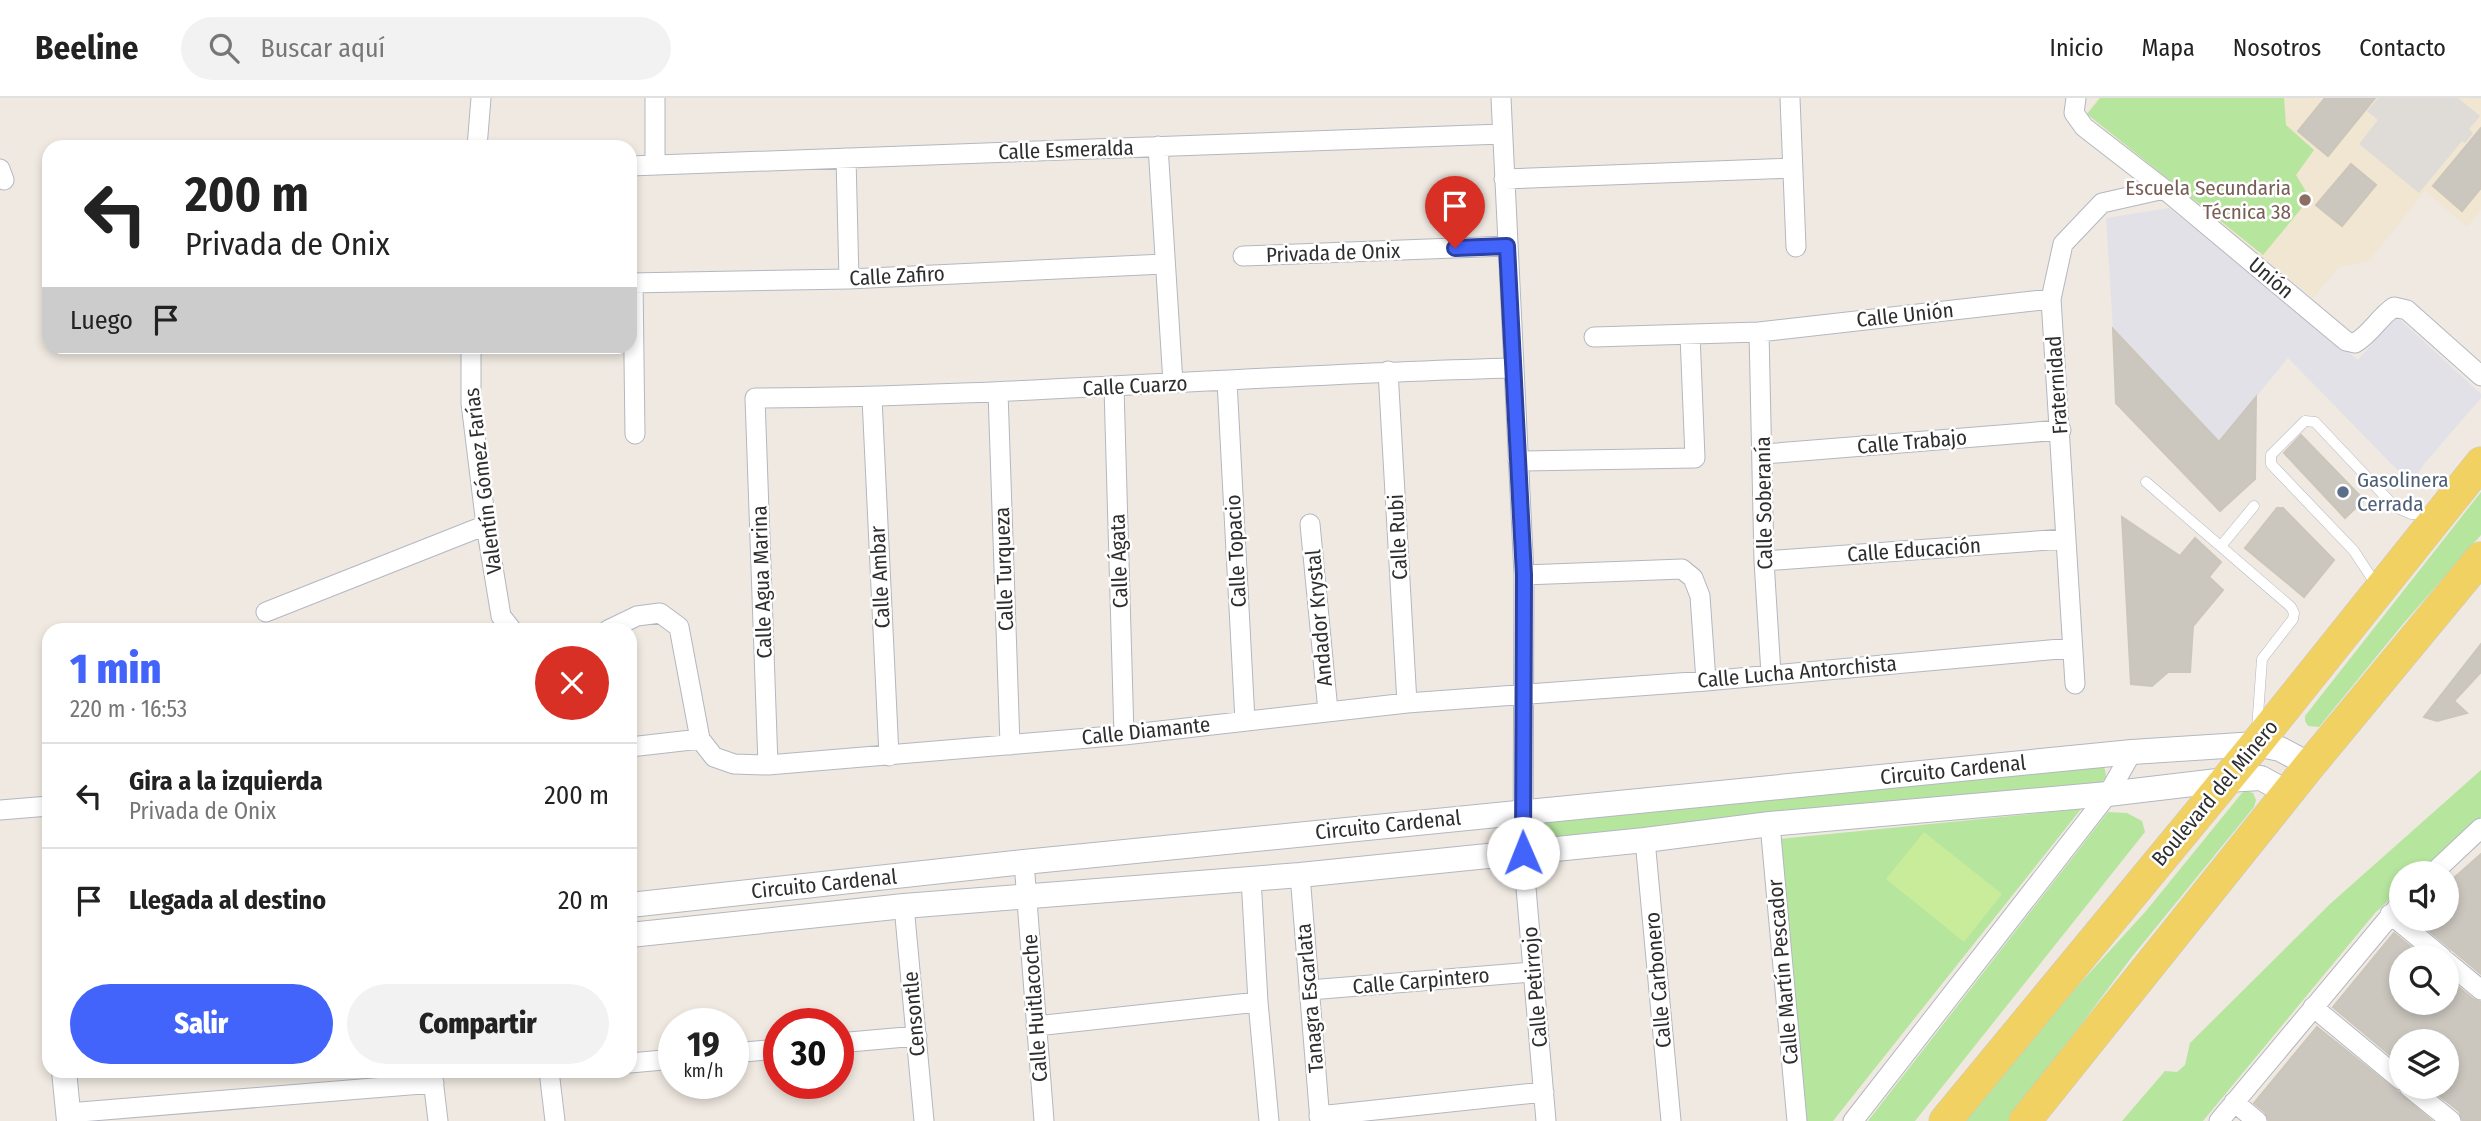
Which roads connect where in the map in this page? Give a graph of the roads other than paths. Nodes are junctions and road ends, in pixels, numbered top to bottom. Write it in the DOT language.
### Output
graph roads {
  1 [pos="481,98"];
  2 [pos="655,98"];
  3 [pos="1500,98"];
  4 [pos="1790,98"];
  5 [pos="2077,98"];
  6 [pos="1502,134"];
  7 [pos="478,140"];
  8 [pos="1158,146"];
  9 [pos="846,158"];
  10 [pos="655,165"];
  11 [pos="637,166"];
  12 [pos="1792,168"];
  13 [pos="1504,180"];
  14 [pos="2164,190"];
  15 [pos="1507,246"];
  16 [pos="1796,247"];
  17 [pos="1243,256"];
  18 [pos="1164,264"];
  19 [pos="849,279"];
  20 [pos="637,283"];
  21 [pos="2051,299"];
  22 [pos="1759,332"];
  23 [pos="1690,335"];
  24 [pos="1594,337"];
  25 [pos="471,354"];
  26 [pos="633,354"];
  27 [pos="1514,368"];
  28 [pos="1388,371"];
  29 [pos="2481,376"];
  30 [pos="1227,382"];
  31 [pos="1173,383"];
  32 [pos="1114,388"];
  33 [pos="998,392"];
  34 [pos="755,398"];
  35 [pos="872,398"];
  36 [pos="2061,430"];
  37 [pos="635,434"];
  38 [pos="1764,454"];
  39 [pos="1518,461"];
  40 [pos="2481,463"];
  41 [pos="2146,482"];
  42 [pos="2254,506"];
  43 [pos="2441,512"];
  44 [pos="1310,524"];
  45 [pos="486,525"];
  46 [pos="2064,539"];
  47 [pos="2221,546"];
  48 [pos="2481,558"];
  49 [pos="1764,561"];
  50 [pos="1524,575"];
  51 [pos="2379,590"];
  52 [pos="266,612"];
  53 [pos="506,623"];
  54 [pos="622,623"];
  55 [pos="2071,648"];
  56 [pos="1771,674"];
  57 [pos="1706,681"];
  58 [pos="2075,684"];
  59 [pos="1524,694"];
  60 [pos="1408,703"];
  61 [pos="1328,711"];
  62 [pos="1245,721"];
  63 [pos="1124,735"];
  64 [pos="700,739"];
  65 [pos="2256,744"];
  66 [pos="1010,745"];
  67 [pos="637,746"];
  68 [pos="2132,752"];
  69 [pos="889,755"];
  70 [pos="768,765"];
  71 [pos="2311,765"];
  72 [pos="2226,780"];
  73 [pos="2288,793"];
  74 [pos="2108,794"];
  75 [pos="42,807"];
  76 [pos="0,810"];
  77 [pos="1522,812"];
  78 [pos="1770,824"];
  79 [pos="2479,832"];
  80 [pos="1645,840"];
  81 [pos="1523,853"];
  82 [pos="2446,861"];
  83 [pos="1024,862"];
  84 [pos="1300,874"];
  85 [pos="1251,878"];
  86 [pos="1027,895"];
  87 [pos="637,904"];
  88 [pos="904,906"];
  89 [pos="2389,916"];
  90 [pos="2417,931"];
  91 [pos="637,934"];
  92 [pos="2430,945"];
  93 [pos="1533,972"];
  94 [pos="2459,972"];
  95 [pos="1309,990"];
  96 [pos="2481,990"];
  97 [pos="1258,1002"];
  98 [pos="2313,1007"];
  99 [pos="1036,1026"];
  100 [pos="917,1036"];
  101 [pos="854,1042"];
  102 [pos="658,1060"];
  103 [pos="637,1062"];
  104 [pos="2389,1070"];
  105 [pos="65,1078"];
  106 [pos="424,1078"];
  107 [pos="433,1078"];
  108 [pos="550,1078"];
  109 [pos="1544,1092"];
  110 [pos="2424,1099"];
  111 [pos="2234,1102"];
  112 [pos="68,1117"];
  113 [pos="1319,1119"];
  114 [pos="438,1121"];
  115 [pos="555,1121"];
  116 [pos="924,1121"];
  117 [pos="1044,1121"];
  118 [pos="1269,1121"];
  119 [pos="1546,1121"];
  120 [pos="1671,1121"];
  121 [pos="1797,1121"];
  122 [pos="1853,1121"];
  123 [pos="1945,1121"];
  124 [pos="2025,1121"];
  125 [pos="2219,1121"];
  126 [pos="2257,1121"];
  127 [pos="2451,1121"];
  1 -- 7 [label="street"];
  2 -- 10 [label="street"];
  3 -- 6 [label="street, Calle Petirrojo"];
  4 -- 12 [label="street"];
  5 -- 14 [label="street, Unión"];
  6 -- 8 [label="street, Calle Esmeralda"];
  6 -- 13 [label="street, Calle Petirrojo"];
  8 -- 9 [label="street, Calle Esmeralda"];
  8 -- 18 [label="street"];
  9 -- 10 [label="street, Calle Esmeralda"];
  9 -- 19 [label="street"];
  10 -- 11 [label="street, Calle Esmeralda"];
  12 -- 13 [label="street"];
  12 -- 16 [label="street"];
  13 -- 15 [label="street, Calle Petirrojo"];
  14 -- 21 [label="street, Fraternidad"];
  14 -- 29 [label="street, Unión"];
  15 -- 17 [label="street, Privada de Onix"];
  15 -- 27 [label="street, Calle Petirrojo"];
  18 -- 19 [label="street, Calle Zafiro"];
  18 -- 31 [label="street"];
  19 -- 20 [label="street, Calle Zafiro"];
  21 -- 22 [label="street, Calle Unión"];
  21 -- 36 [label="street, Fraternidad"];
  22 -- 23 [label="street, Calle Unión"];
  22 -- 38 [label="street, Calle Soberanía"];
  23 -- 24 [label="street, Calle Unión"];
  23 -- 39 [label="street"];
  25 -- 45 [label="street, Valentín Gómez Farías"];
  26 -- 37 [label="street"];
  27 -- 28 [label="street, Calle Cuarzo"];
  27 -- 39 [label="street, Calle Petirrojo"];
  28 -- 30 [label="street, Calle Cuarzo"];
  28 -- 60 [label="street, Calle Rubi"];
  30 -- 31 [label="street, Calle Cuarzo"];
  30 -- 62 [label="street, Calle Topacio"];
  31 -- 32 [label="street, Calle Cuarzo"];
  32 -- 33 [label="street, Calle Cuarzo"];
  32 -- 63 [label="street, Calle Ágata"];
  33 -- 35 [label="street, Calle Cuarzo"];
  33 -- 66 [label="street, Calle Turqueza"];
  34 -- 35 [label="street, Calle Cuarzo"];
  34 -- 70 [label="street, Calle Agua Marina"];
  35 -- 69 [label="street, Calle Ambar"];
  36 -- 38 [label="street, Calle Trabajo"];
  36 -- 46 [label="street, Fraternidad"];
  38 -- 49 [label="street, Calle Soberanía"];
  39 -- 50 [label="street, Calle Petirrojo"];
  40 -- 43 [label="main road, Boulevard del Minero"];
  41 -- 47 [label="lane"];
  42 -- 47 [label="lane"];
  43 -- 51 [label="main road, Boulevard del Minero"];
  43 -- 51 [label="lane"];
  44 -- 61 [label="street, Andador Krystal"];
  45 -- 52 [label="street"];
  45 -- 53 [label="street, Valentín Gómez Farías"];
  46 -- 49 [label="street, Calle Educación"];
  46 -- 55 [label="street, Fraternidad"];
  47 -- 65 [label="lane"];
  48 -- 71 [label="main road"];
  49 -- 56 [label="street, Calle Soberanía"];
  50 -- 57 [label="street"];
  50 -- 59 [label="street, Calle Petirrojo"];
  51 -- 65 [label="main road, Boulevard del Minero"];
  54 -- 64 [label="street"];
  55 -- 56 [label="street, Calle Lucha Antorchista"];
  55 -- 58 [label="street, Fraternidad"];
  56 -- 57 [label="street, Calle Lucha Antorchista"];
  57 -- 59 [label="street, Calle Lucha Antorchista"];
  59 -- 60 [label="street, Calle Diamante"];
  59 -- 77 [label="street, Calle Petirrojo"];
  60 -- 61 [label="street, Calle Diamante"];
  61 -- 62 [label="street, Calle Diamante"];
  62 -- 63 [label="street, Calle Diamante"];
  63 -- 66 [label="street, Calle Diamante"];
  64 -- 67 [label="street"];
  64 -- 70 [label="street, Calle Diamante"];
  65 -- 68 [label="street, Circuito Cardenal"];
  65 -- 71 [label="street, Circuito Cardenal"];
  65 -- 72 [label="main road, Boulevard del Minero"];
  66 -- 69 [label="street, Calle Diamante"];
  68 -- 74 [label="street"];
  68 -- 77 [label="street, Circuito Cardenal"];
  69 -- 70 [label="street, Calle Diamante"];
  71 -- 73 [label="main road"];
  72 -- 73 [label="street, Circuito Cardenal"];
  72 -- 74 [label="street, Circuito Cardenal"];
  72 -- 123 [label="main road, Boulevard del Minero"];
  73 -- 124 [label="main road"];
  74 -- 78 [label="street, Circuito Cardenal"];
  74 -- 122 [label="street"];
  75 -- 76 [label="street"];
  77 -- 81 [label="street, Calle Petirrojo"];
  77 -- 83 [label="street, Circuito Cardenal"];
  78 -- 80 [label="street, Circuito Cardenal"];
  78 -- 121 [label="street, Calle Martín Pescador"];
  79 -- 82 [label="street"];
  80 -- 81 [label="street, Circuito Cardenal"];
  80 -- 120 [label="street, Calle Carbonero"];
  81 -- 84 [label="street, Circuito Cardenal"];
  81 -- 93 [label="street, Calle Petirrojo"];
  83 -- 86 [label="street, Calle Huitlacoche"];
  83 -- 87 [label="street, Circuito Cardenal"];
  84 -- 85 [label="street, Circuito Cardenal"];
  84 -- 95 [label="street, Tanagra Escarlata"];
  85 -- 86 [label="street, Circuito Cardenal"];
  85 -- 97 [label="street"];
  86 -- 88 [label="street, Circuito Cardenal"];
  86 -- 99 [label="street, Calle Huitlacoche"];
  88 -- 91 [label="street, Circuito Cardenal"];
  88 -- 100 [label="street, Censontle"];
  89 -- 98 [label="street"];
  90 -- 92 [label="street"];
  93 -- 95 [label="street, Calle Carpintero"];
  93 -- 109 [label="street, Calle Petirrojo"];
  94 -- 96 [label="street"];
  95 -- 113 [label="street, Tanagra Escarlata"];
  97 -- 99 [label="street"];
  97 -- 118 [label="street"];
  98 -- 104 [label="street"];
  98 -- 111 [label="street"];
  99 -- 117 [label="street, Calle Huitlacoche"];
  100 -- 101 [label="street"];
  100 -- 116 [label="street, Censontle"];
  102 -- 103 [label="street"];
  105 -- 112 [label="street"];
  106 -- 112 [label="street"];
  107 -- 114 [label="street"];
  108 -- 115 [label="street"];
  109 -- 113 [label="street"];
  109 -- 119 [label="street, Calle Petirrojo"];
  110 -- 127 [label="street"];
  111 -- 125 [label="street"];
  111 -- 126 [label="street"];
}
